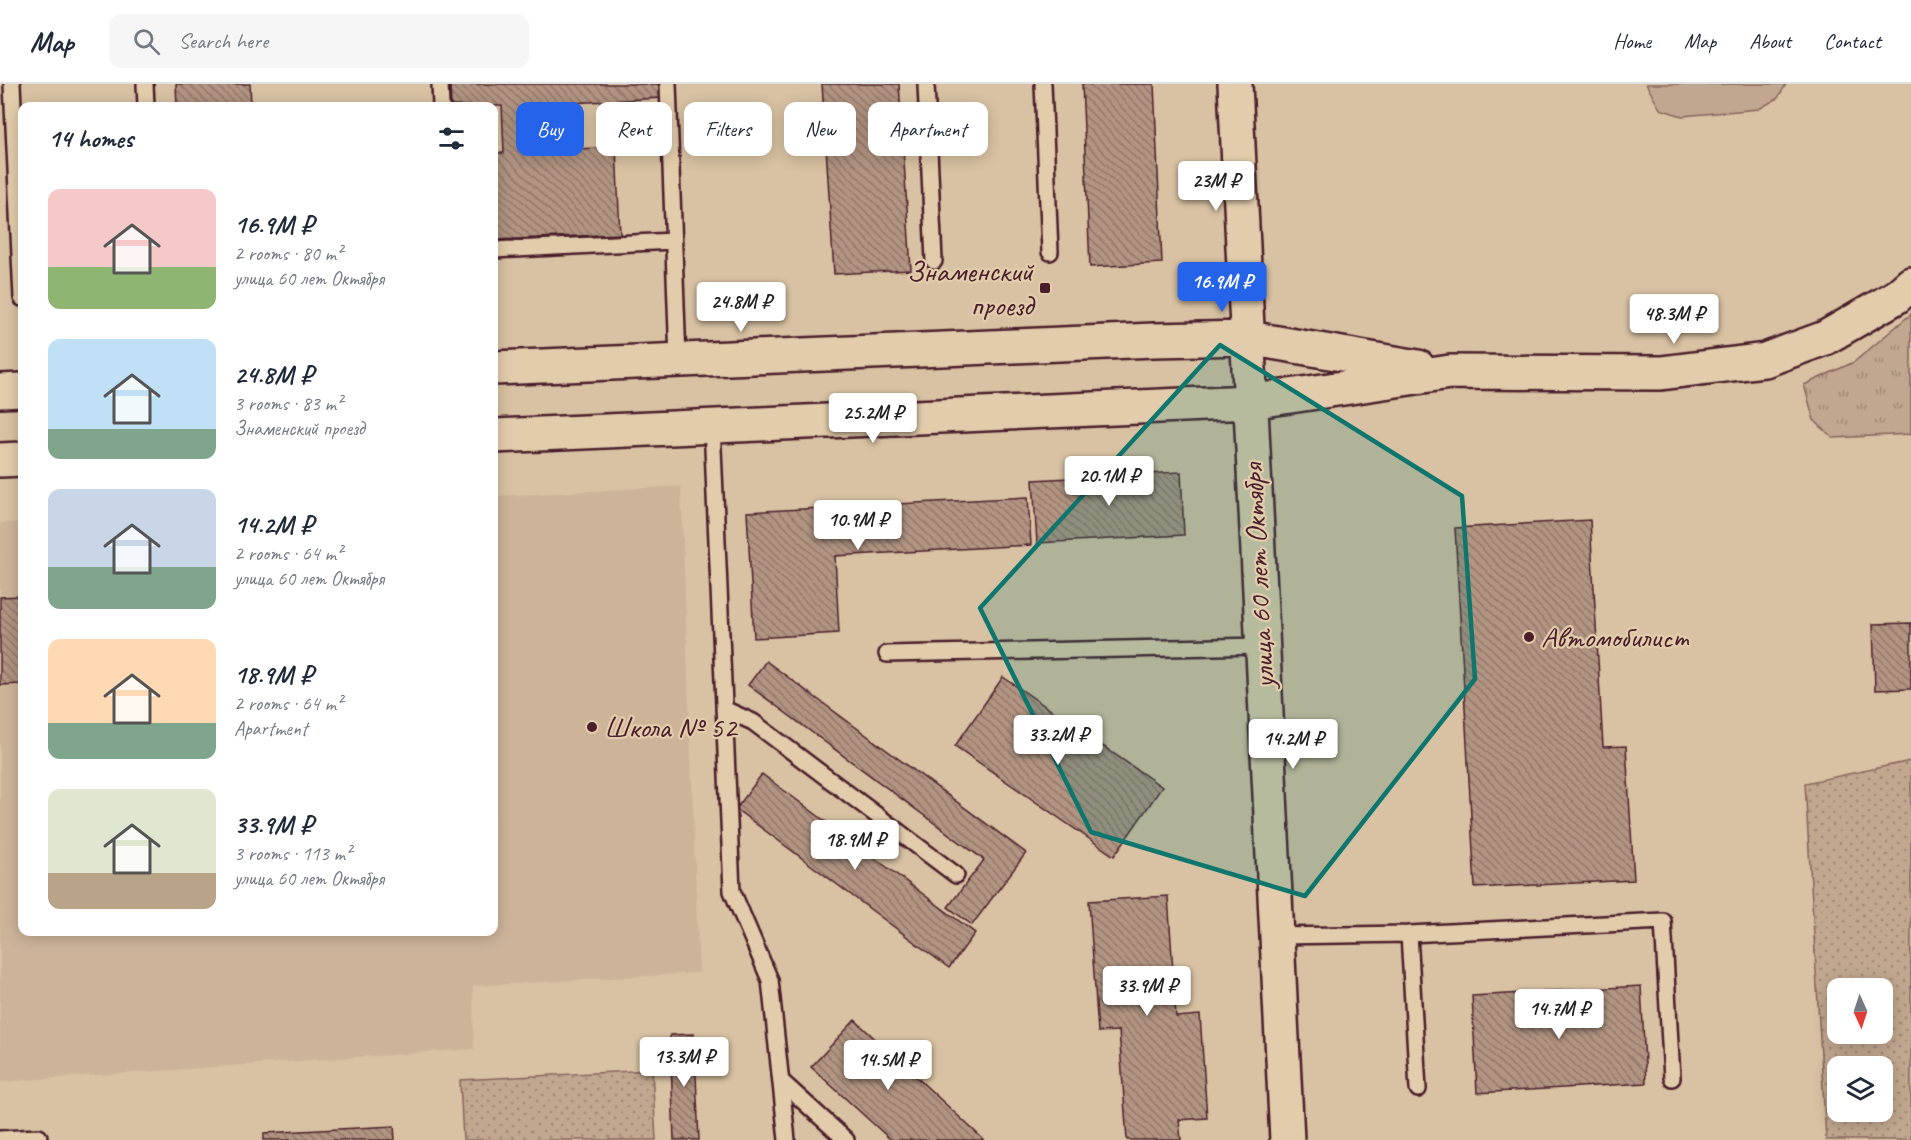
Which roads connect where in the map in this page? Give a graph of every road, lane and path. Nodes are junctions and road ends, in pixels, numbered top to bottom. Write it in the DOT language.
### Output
graph roads {
  1 [pos="12,84"];
  2 [pos="145,84"];
  3 [pos="440,84"];
  4 [pos="668,84"];
  5 [pos="926,84"];
  6 [pos="1043,84"];
  7 [pos="1235,84"];
  8 [pos="146,102"];
  9 [pos="441,102"];
  10 [pos="18,212"];
  11 [pos="673,241"];
  12 [pos="498,250"];
  13 [pos="1050,252"];
  14 [pos="934,261"];
  15 [pos="1911,284"];
  16 [pos="1248,338"];
  17 [pos="678,360"];
  18 [pos="498,368"];
  19 [pos="1450,372"];
  20 [pos="18,390"];
  21 [pos="0,391"];
  22 [pos="1250,402"];
  23 [pos="712,425"];
  24 [pos="498,436"];
  25 [pos="18,459"];
  26 [pos="0,460"];
  27 [pos="1261,646"];
  28 [pos="887,654"];
  29 [pos="724,709"];
  30 [pos="956,875"];
  31 [pos="1410,934"];
  32 [pos="1276,936"];
  33 [pos="1672,1078"];
  34 [pos="781,1081"];
  35 [pos="1418,1089"];
  36 [pos="39,1137"];
  37 [pos="0,1138"];
  38 [pos="787,1140"];
  39 [pos="846,1140"];
  40 [pos="1287,1140"];
  1 -- 10 [label="lane"];
  2 -- 8 [label="lane"];
  3 -- 9 [label="lane"];
  4 -- 11 [label="lane"];
  5 -- 14 [label="lane"];
  6 -- 13 [label="lane"];
  7 -- 16 [label="main road, улица 60 лет Октября"];
  11 -- 12 [label="lane"];
  11 -- 17 [label="lane"];
  15 -- 19 [label="main road"];
  16 -- 17 [label="main road"];
  16 -- 19 [label="main road"];
  16 -- 22 [label="main road, улица 60 лет Октября"];
  17 -- 18 [label="main road"];
  19 -- 22 [label="main road"];
  20 -- 21 [label="main road"];
  22 -- 23 [label="main road"];
  22 -- 27 [label="main road, улица 60 лет Октября"];
  23 -- 24 [label="main road"];
  23 -- 29 [label="lane"];
  25 -- 26 [label="main road"];
  27 -- 28 [label="lane"];
  27 -- 32 [label="main road, улица 60 лет Октября"];
  29 -- 30 [label="lane"];
  29 -- 34 [label="lane"];
  31 -- 32 [label="lane"];
  31 -- 33 [label="lane"];
  31 -- 35 [label="lane"];
  32 -- 40 [label="main road, улица 60 лет Октября"];
  34 -- 38 [label="lane"];
  34 -- 39 [label="lane"];
  36 -- 37 [label="lane"];
}
